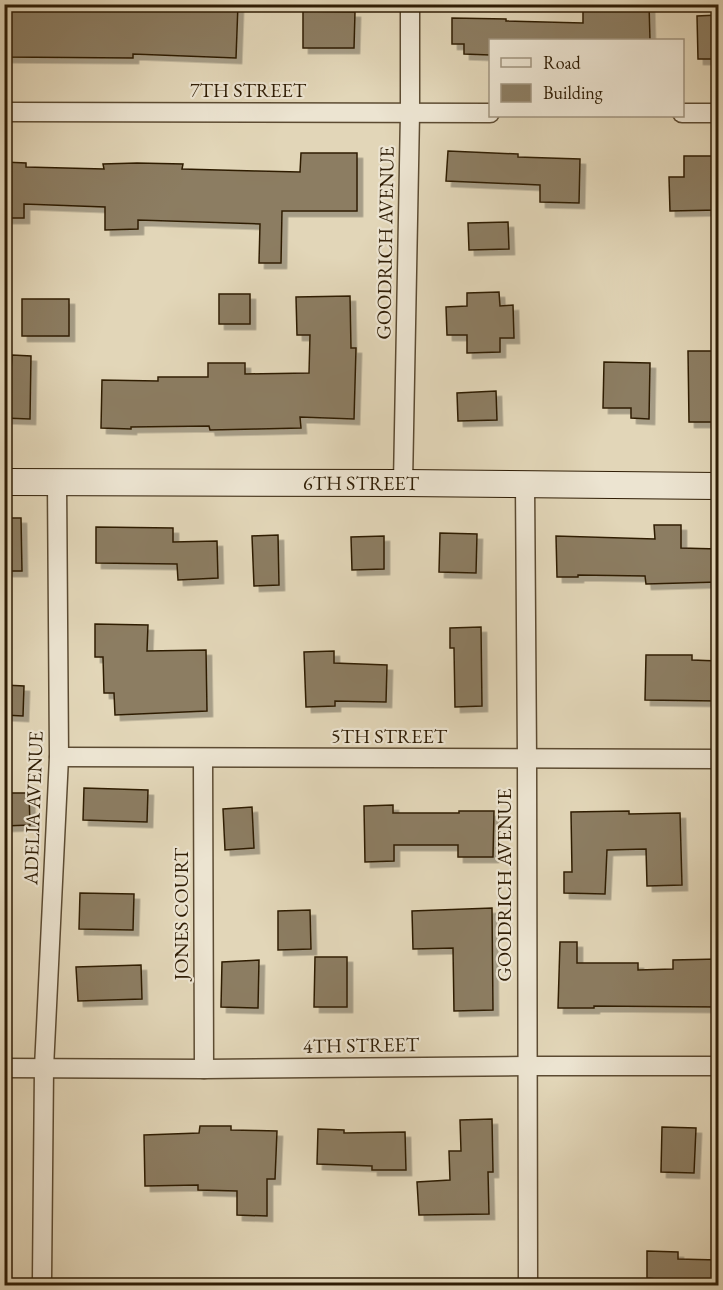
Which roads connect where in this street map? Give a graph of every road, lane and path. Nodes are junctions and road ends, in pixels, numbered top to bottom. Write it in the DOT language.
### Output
graph roads {
  1 [pos="410,4"];
  2 [pos="4,112"];
  3 [pos="684,112"];
  4 [pos="718,112"];
  5 [pos="410,113"];
  6 [pos="489,113"];
  7 [pos="4,482"];
  8 [pos="57,482"];
  9 [pos="403,483"];
  10 [pos="525,484"];
  11 [pos="718,486"];
  12 [pos="59,756"];
  13 [pos="203,758"];
  14 [pos="527,758"];
  15 [pos="718,759"];
  16 [pos="526,1066"];
  17 [pos="718,1066"];
  18 [pos="4,1068"];
  19 [pos="44,1068"];
  20 [pos="204,1069"];
  21 [pos="42,1280"];
  22 [pos="528,1286"];
  1 -- 5 [label="street, GOODRICH AVENUE"];
  2 -- 5 [label="street, 7TH STREET"];
  3 -- 4 [label="street"];
  5 -- 6 [label="street, 7TH STREET"];
  5 -- 9 [label="street, GOODRICH AVENUE"];
  7 -- 8 [label="street, 6TH STREET"];
  8 -- 9 [label="street, 6TH STREET"];
  8 -- 12 [label="street, ADELIA AVENUE"];
  9 -- 10 [label="street, 6TH STREET"];
  10 -- 11 [label="street, 6TH STREET"];
  10 -- 14 [label="street, GOODRICH AVENUE"];
  12 -- 13 [label="street, 5TH STREET"];
  12 -- 19 [label="street, ADELIA AVENUE"];
  13 -- 14 [label="street, 5TH STREET"];
  13 -- 20 [label="street, JONES COURT"];
  14 -- 15 [label="street, 5TH STREET"];
  14 -- 16 [label="street, GOODRICH AVENUE"];
  16 -- 17 [label="street, 4TH STREET"];
  16 -- 20 [label="street, 4TH STREET"];
  16 -- 22 [label="street, GOODRICH AVENUE"];
  18 -- 19 [label="street, 4TH STREET"];
  19 -- 20 [label="street, 4TH STREET"];
  19 -- 21 [label="street, ADELIA AVENUE"];
}
